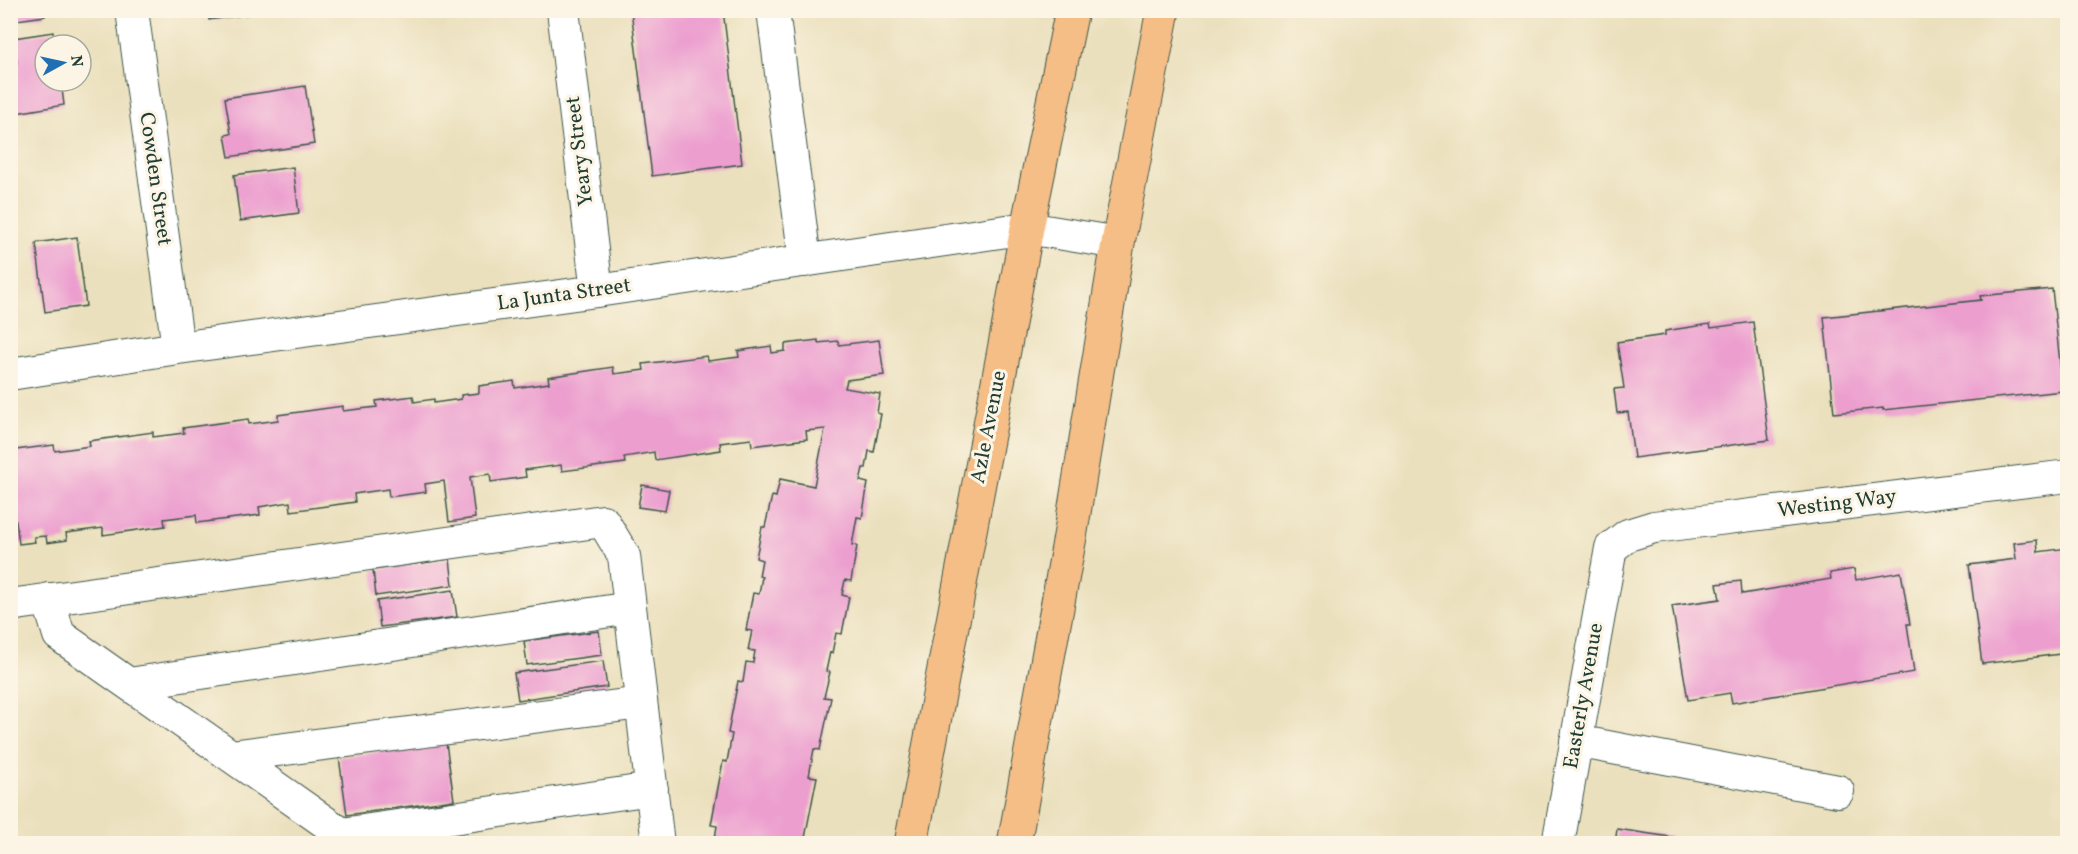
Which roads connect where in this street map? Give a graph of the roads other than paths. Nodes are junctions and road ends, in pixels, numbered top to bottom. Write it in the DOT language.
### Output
graph roads {
  1 [pos="132,10"];
  2 [pos="563,10"];
  3 [pos="773,10"];
  4 [pos="1072,10"];
  5 [pos="1163,10"];
  6 [pos="1027,228"];
  7 [pos="1118,243"];
  8 [pos="805,261"];
  9 [pos="597,291"];
  10 [pos="178,348"];
  11 [pos="10,374"];
  12 [pos="2067,476"];
  13 [pos="1611,548"];
  14 [pos="48,599"];
  15 [pos="10,604"];
  16 [pos="630,608"];
  17 [pos="129,684"];
  18 [pos="641,703"];
  19 [pos="1576,741"];
  20 [pos="231,756"];
  21 [pos="652,789"];
  22 [pos="1838,791"];
  23 [pos="658,843"];
  24 [pos="911,843"];
  25 [pos="1014,843"];
  26 [pos="1558,843"];
  1 -- 10 [label="street, Cowden Street"];
  2 -- 9 [label="street, Yeary Street"];
  3 -- 8 [label="street"];
  4 -- 6 [label="main road, Azle Avenue"];
  5 -- 7 [label="main road"];
  6 -- 7 [label="street, La Junta Street"];
  6 -- 8 [label="street, La Junta Street"];
  6 -- 24 [label="main road, Azle Avenue"];
  7 -- 25 [label="main road"];
  8 -- 9 [label="street, La Junta Street"];
  9 -- 10 [label="street, La Junta Street"];
  10 -- 11 [label="street, La Junta Street"];
  12 -- 13 [label="street, Westing Way"];
  13 -- 19 [label="street, Easterly Avenue"];
  14 -- 15 [label="street"];
  14 -- 16 [label="street"];
  14 -- 17 [label="street"];
  16 -- 17 [label="street"];
  16 -- 18 [label="street"];
  17 -- 20 [label="street"];
  18 -- 20 [label="street"];
  18 -- 21 [label="street"];
  19 -- 22 [label="street"];
  19 -- 26 [label="street, Easterly Avenue"];
  20 -- 21 [label="street"];
  21 -- 23 [label="street"];
}
